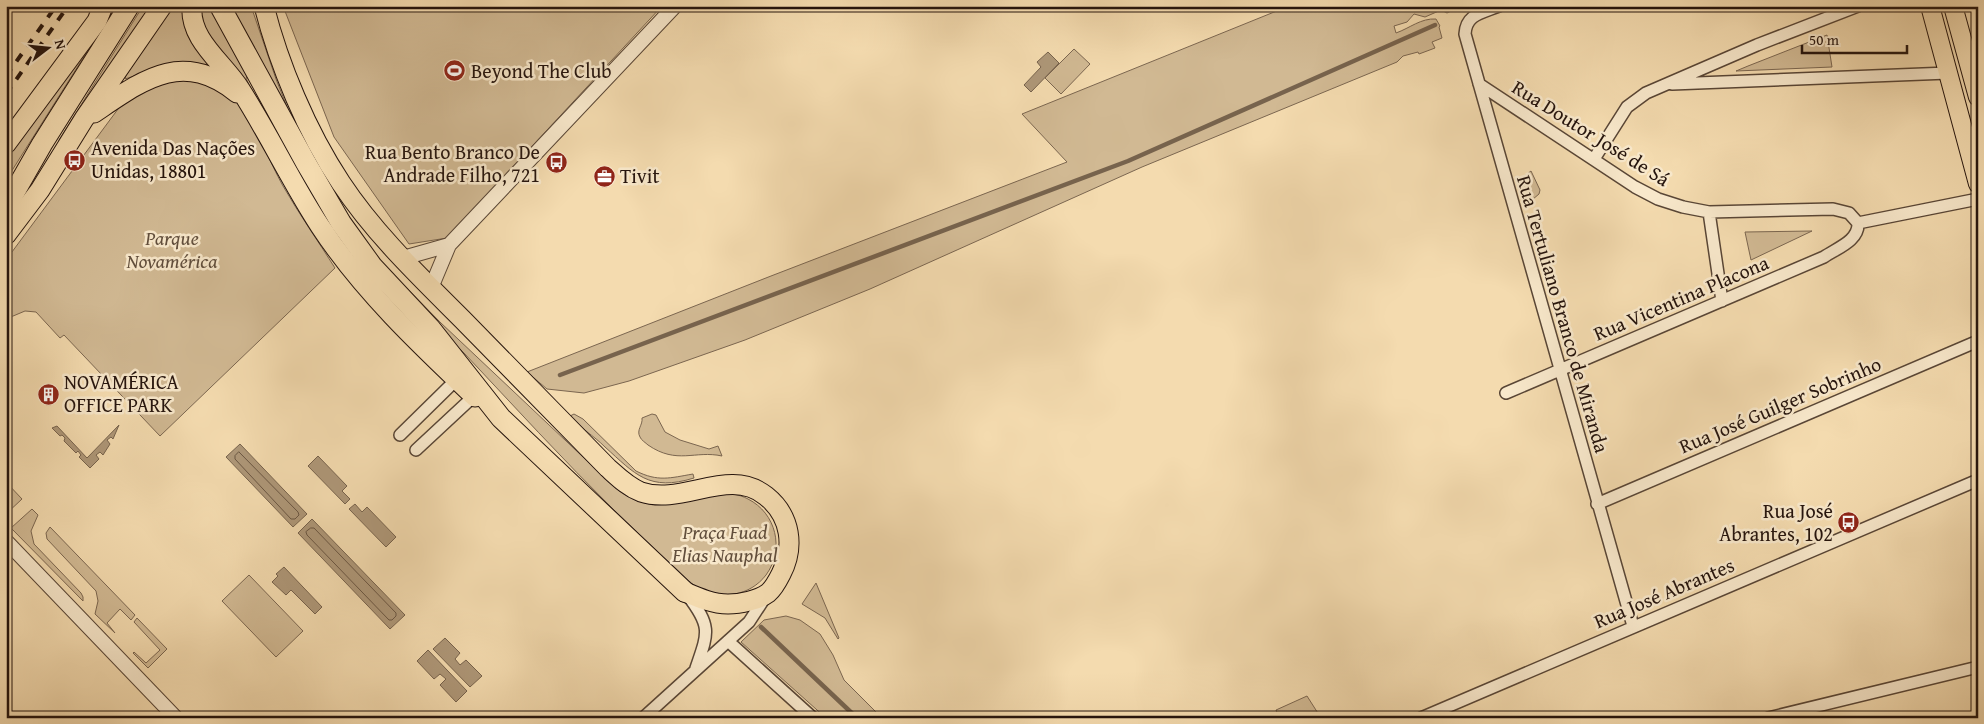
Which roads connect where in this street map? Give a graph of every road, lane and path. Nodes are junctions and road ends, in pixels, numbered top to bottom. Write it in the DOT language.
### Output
graph roads {
  1 [pos="103,6"];
  2 [pos="129,6"];
  3 [pos="162,6"];
  4 [pos="192,6"];
  5 [pos="220,6"];
  6 [pos="675,6"];
  7 [pos="1499,6"];
  8 [pos="1858,6"];
  9 [pos="1930,6"];
  10 [pos="1953,6"];
  11 [pos="263,9"];
  12 [pos="1948,73"];
  13 [pos="1479,84"];
  14 [pos="1664,84"];
  15 [pos="1978,98"];
  16 [pos="252,107"];
  17 [pos="84,119"];
  18 [pos="6,144"];
  19 [pos="42,144"];
  20 [pos="1594,160"];
  21 [pos="1978,184"];
  22 [pos="6,192"];
  23 [pos="1978,199"];
  24 [pos="6,207"];
  25 [pos="1708,212"];
  26 [pos="1858,224"];
  27 [pos="6,235"];
  28 [pos="449,245"];
  29 [pos="403,258"];
  30 [pos="431,288"];
  31 [pos="1722,301"];
  32 [pos="1978,341"];
  33 [pos="1560,370"];
  34 [pos="457,379"];
  35 [pos="1506,394"];
  36 [pos="474,396"];
  37 [pos="501,418"];
  38 [pos="400,435"];
  39 [pos="416,450"];
  40 [pos="1978,480"];
  41 [pos="1597,504"];
  42 [pos="6,541"];
  43 [pos="685,592"];
  44 [pos="768,593"];
  45 [pos="1633,626"];
  46 [pos="728,641"];
  47 [pos="1978,667"];
  48 [pos="695,670"];
  49 [pos="1436,715"];
  50 [pos="645,717"];
  51 [pos="176,718"];
  52 [pos="812,718"];
  53 [pos="1422,718"];
  54 [pos="1768,718"];
  1 -- 18 [label="highway"];
  2 -- 19 [label="highway"];
  3 -- 17 [label="highway"];
  4 -- 16 [label="highway"];
  5 -- 37 [label="highway"];
  6 -- 28 [label="street"];
  7 -- 13 [label="street, Rua Tertuliano Branco de Miranda"];
  8 -- 14 [label="street"];
  9 -- 12 [label="main road"];
  10 -- 15 [label="main road"];
  11 -- 29 [label="highway"];
  12 -- 14 [label="street"];
  12 -- 21 [label="main road"];
  13 -- 20 [label="street, Rua Doutor José de Sá"];
  13 -- 33 [label="street, Rua Tertuliano Branco de Miranda"];
  14 -- 20 [label="street"];
  16 -- 17 [label="highway"];
  16 -- 34 [label="highway"];
  17 -- 27 [label="highway"];
  19 -- 22 [label="street"];
  19 -- 24 [label="highway"];
  20 -- 25 [label="street, Rua Doutor José de Sá"];
  23 -- 26 [label="street"];
  25 -- 26 [label="street, Rua Doutor José de Sá"];
  25 -- 31 [label="street"];
  26 -- 31 [label="street, Rua Vicentina Placona"];
  28 -- 29 [label="street"];
  28 -- 30 [label="street"];
  29 -- 30 [label="highway"];
  30 -- 44 [label="highway"];
  31 -- 33 [label="street, Rua Vicentina Placona"];
  32 -- 41 [label="street, Rua José Guilger Sobrinho"];
  33 -- 35 [label="street, Rua Vicentina Placona"];
  33 -- 41 [label="street, Rua Tertuliano Branco de Miranda"];
  34 -- 36 [label="highway"];
  34 -- 38 [label="street"];
  36 -- 37 [label="highway"];
  36 -- 39 [label="street"];
  37 -- 43 [label="highway"];
  40 -- 45 [label="street, Rua José Abrantes"];
  41 -- 45 [label="street, Rua Tertuliano Branco de Miranda"];
  42 -- 51 [label="street"];
  43 -- 44 [label="highway"];
  43 -- 48 [label="street"];
  44 -- 46 [label="street"];
  45 -- 49 [label="street, Rua José Abrantes"];
  46 -- 48 [label="street"];
  46 -- 52 [label="street"];
  47 -- 54 [label="street"];
  48 -- 50 [label="street"];
  49 -- 53 [label="street, Rua José Abrantes"];
}
